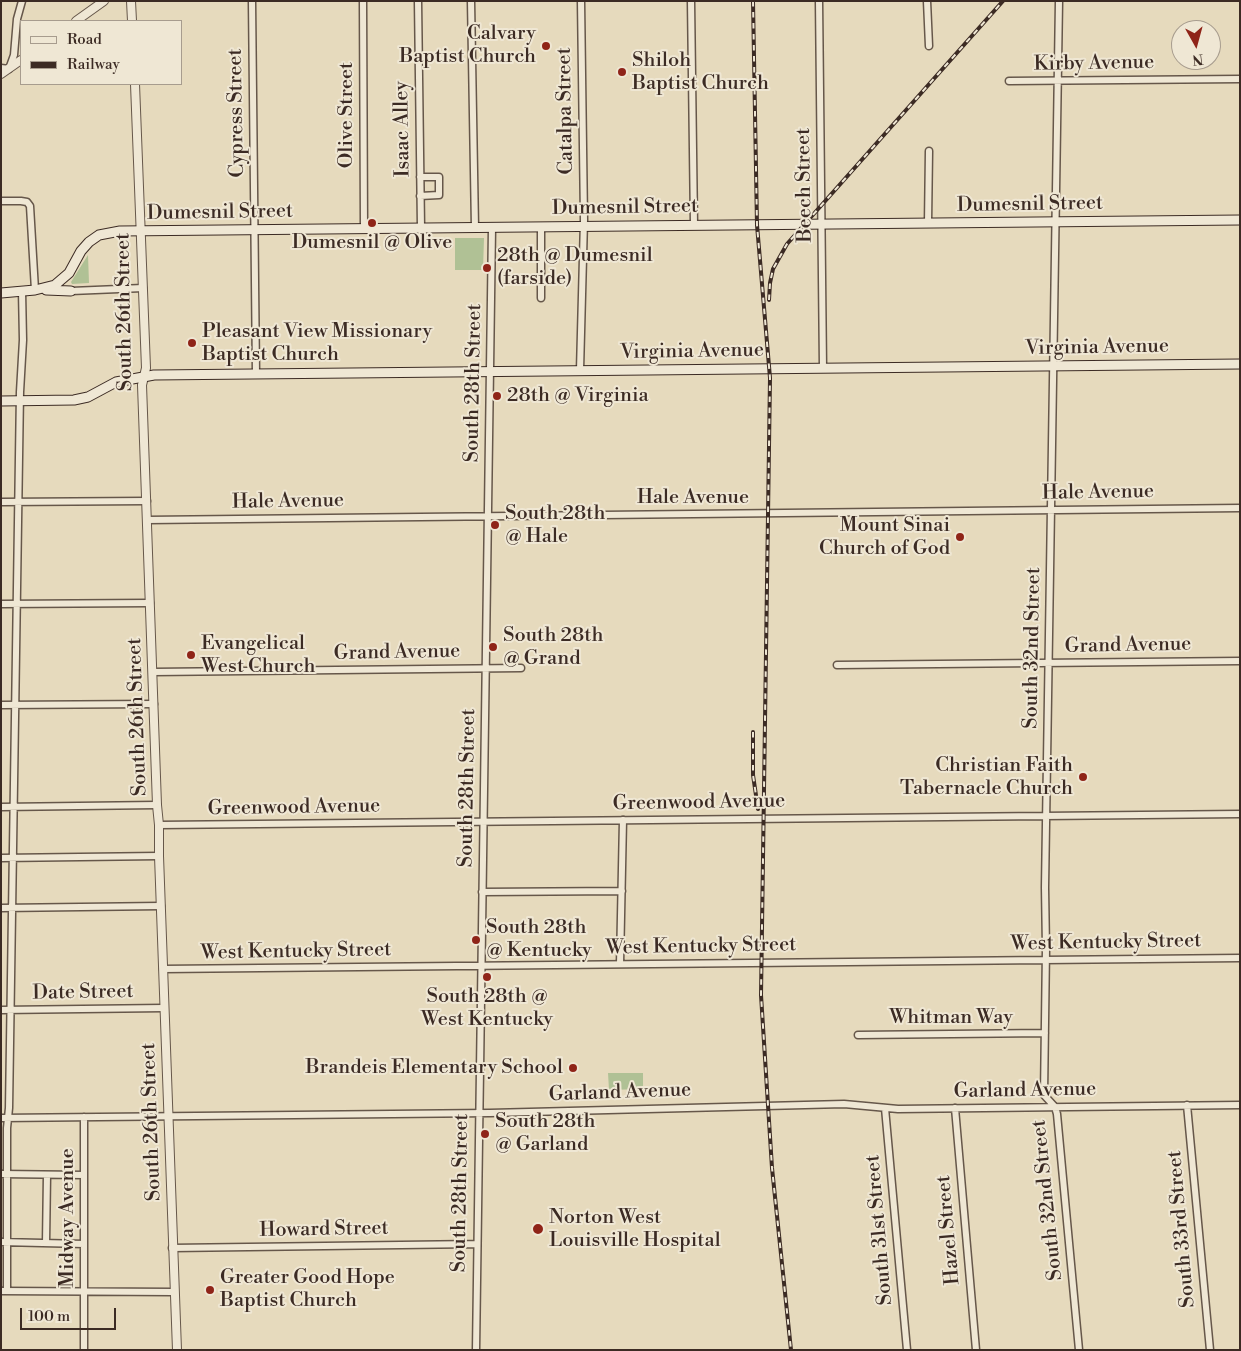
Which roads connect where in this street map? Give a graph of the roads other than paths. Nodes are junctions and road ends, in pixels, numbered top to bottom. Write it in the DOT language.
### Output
graph roads {
  1 [pos="22,1"];
  2 [pos="104,1"];
  3 [pos="132,1"];
  4 [pos="252,1"];
  5 [pos="363,1"];
  6 [pos="418,1"];
  7 [pos="471,1"];
  8 [pos="581,1"];
  9 [pos="691,1"];
  10 [pos="819,1"];
  11 [pos="927,1"];
  12 [pos="1059,1"];
  13 [pos="77,20"];
  14 [pos="132,20"];
  15 [pos="929,46"];
  16 [pos="20,60"];
  17 [pos="5,68"];
  18 [pos="1,74"];
  19 [pos="1240,79"];
  20 [pos="1009,81"];
  21 [pos="1058,81"];
  22 [pos="135,85"];
  23 [pos="928,151"];
  24 [pos="420,177"];
  25 [pos="420,196"];
  26 [pos="1,201"];
  27 [pos="1240,220"];
  28 [pos="1056,222"];
  29 [pos="928,223"];
  30 [pos="821,224"];
  31 [pos="694,225"];
  32 [pos="541,227"];
  33 [pos="583,227"];
  34 [pos="421,228"];
  35 [pos="475,228"];
  36 [pos="492,228"];
  37 [pos="364,229"];
  38 [pos="255,230"];
  39 [pos="140,232"];
  40 [pos="143,288"];
  41 [pos="35,290"];
  42 [pos="71,290"];
  43 [pos="22,291"];
  44 [pos="1,293"];
  45 [pos="541,298"];
  46 [pos="1240,364"];
  47 [pos="1054,366"];
  48 [pos="823,368"];
  49 [pos="580,370"];
  50 [pos="490,372"];
  51 [pos="256,374"];
  52 [pos="144,377"];
  53 [pos="1,401"];
  54 [pos="20,401"];
  55 [pos="147,501"];
  56 [pos="1,502"];
  57 [pos="18,502"];
  58 [pos="1240,508"];
  59 [pos="1051,510"];
  60 [pos="488,515"];
  61 [pos="147,520"];
  62 [pos="150,602"];
  63 [pos="1,604"];
  64 [pos="17,604"];
  65 [pos="1240,661"];
  66 [pos="1049,663"];
  67 [pos="837,665"];
  68 [pos="486,668"];
  69 [pos="521,668"];
  70 [pos="152,672"];
  71 [pos="154,704"];
  72 [pos="1,706"];
  73 [pos="15,706"];
  74 [pos="157,805"];
  75 [pos="1,807"];
  76 [pos="14,807"];
  77 [pos="1240,814"];
  78 [pos="1046,816"];
  79 [pos="623,820"];
  80 [pos="483,822"];
  81 [pos="159,825"];
  82 [pos="159,856"];
  83 [pos="1,858"];
  84 [pos="13,858"];
  85 [pos="622,891"];
  86 [pos="482,892"];
  87 [pos="161,906"];
  88 [pos="1,908"];
  89 [pos="12,908"];
  90 [pos="1240,958"];
  91 [pos="1046,960"];
  92 [pos="620,964"];
  93 [pos="481,966"];
  94 [pos="163,969"];
  95 [pos="164,1008"];
  96 [pos="1,1010"];
  97 [pos="10,1010"];
  98 [pos="1045,1034"];
  99 [pos="858,1035"];
  100 [pos="1187,1105"];
  101 [pos="1240,1105"];
  102 [pos="1055,1107"];
  103 [pos="885,1108"];
  104 [pos="956,1108"];
  105 [pos="479,1113"];
  106 [pos="168,1116"];
  107 [pos="84,1117"];
  108 [pos="5,1118"];
  109 [pos="4,1174"];
  110 [pos="47,1174"];
  111 [pos="84,1175"];
  112 [pos="4,1242"];
  113 [pos="46,1243"];
  114 [pos="84,1244"];
  115 [pos="477,1244"];
  116 [pos="172,1248"];
  117 [pos="4,1291"];
  118 [pos="84,1292"];
  119 [pos="174,1292"];
  120 [pos="84,1350"];
  121 [pos="176,1350"];
  122 [pos="476,1350"];
  123 [pos="907,1350"];
  124 [pos="976,1350"];
  125 [pos="1079,1350"];
  126 [pos="1210,1350"];
  1 -- 17 [label="street"];
  2 -- 13 [label="street"];
  3 -- 14 [label="street"];
  4 -- 38 [label="street, Cypress Street"];
  5 -- 37 [label="street, Olive Street"];
  6 -- 24 [label="street, Isaac Alley"];
  7 -- 35 [label="street"];
  8 -- 33 [label="street, Catalpa Street"];
  9 -- 31 [label="street"];
  10 -- 30 [label="street, Beech Street"];
  11 -- 15 [label="street"];
  12 -- 21 [label="street, South 32nd Street"];
  16 -- 17 [label="street"];
  17 -- 18 [label="street"];
  19 -- 21 [label="street, Kirby Avenue"];
  20 -- 21 [label="street, Kirby Avenue"];
  21 -- 28 [label="street, South 32nd Street"];
  22 -- 39 [label="street, South 26th Street"];
  23 -- 29 [label="street"];
  24 -- 25 [label="street, Isaac Alley"];
  24 -- 25 [label="street"];
  25 -- 34 [label="street, Isaac Alley"];
  26 -- 41 [label="street"];
  27 -- 28 [label="main road, Dumesnil Street"];
  28 -- 29 [label="main road, Dumesnil Street"];
  28 -- 47 [label="street, South 32nd Street"];
  29 -- 30 [label="main road, Dumesnil Street"];
  30 -- 31 [label="main road, Dumesnil Street"];
  30 -- 48 [label="street, Beech Street"];
  31 -- 33 [label="main road, Dumesnil Street"];
  32 -- 33 [label="main road, Dumesnil Street"];
  32 -- 36 [label="main road, Dumesnil Street"];
  32 -- 45 [label="street"];
  33 -- 49 [label="street, Catalpa Street"];
  34 -- 35 [label="main road, Dumesnil Street"];
  34 -- 37 [label="main road, Dumesnil Street"];
  35 -- 36 [label="main road, Dumesnil Street"];
  36 -- 50 [label="street, South 28th Street"];
  37 -- 38 [label="main road, Dumesnil Street"];
  38 -- 39 [label="main road, Dumesnil Street"];
  38 -- 51 [label="street, Cypress Street"];
  39 -- 40 [label="street, South 26th Street"];
  39 -- 41 [label="main road, Dumesnil Street"];
  40 -- 42 [label="street, Dumesnil Street"];
  40 -- 52 [label="street, South 26th Street"];
  41 -- 42 [label="main road, Dumesnil Street"];
  41 -- 43 [label="main road, Dumesnil Street"];
  43 -- 44 [label="main road, Dumesnil Street"];
  43 -- 54 [label="street"];
  46 -- 47 [label="main road, Virginia Avenue"];
  47 -- 48 [label="main road, Virginia Avenue"];
  47 -- 59 [label="street, South 32nd Street"];
  48 -- 49 [label="main road, Virginia Avenue"];
  49 -- 50 [label="main road, Virginia Avenue"];
  50 -- 51 [label="main road, Virginia Avenue"];
  50 -- 60 [label="street, South 28th Street"];
  51 -- 52 [label="main road, Virginia Avenue"];
  52 -- 54 [label="main road, Virginia Avenue"];
  52 -- 55 [label="street, South 26th Street"];
  53 -- 54 [label="main road, Virginia Avenue"];
  54 -- 57 [label="street"];
  55 -- 57 [label="street"];
  55 -- 61 [label="street, South 26th Street"];
  56 -- 57 [label="street"];
  57 -- 64 [label="street"];
  58 -- 59 [label="street, Hale Avenue"];
  59 -- 60 [label="street, Hale Avenue"];
  59 -- 66 [label="street, South 32nd Street"];
  60 -- 61 [label="street, Hale Avenue"];
  60 -- 68 [label="street, South 28th Street"];
  61 -- 62 [label="street, South 26th Street"];
  62 -- 64 [label="street"];
  62 -- 70 [label="street, South 26th Street"];
  63 -- 64 [label="street"];
  64 -- 73 [label="street"];
  65 -- 66 [label="street, Grand Avenue"];
  66 -- 67 [label="street, Grand Avenue"];
  66 -- 78 [label="street, South 32nd Street"];
  68 -- 69 [label="street, Grand Avenue"];
  68 -- 70 [label="street, Grand Avenue"];
  68 -- 80 [label="street, South 28th Street"];
  70 -- 71 [label="street, South 26th Street"];
  71 -- 73 [label="street"];
  71 -- 74 [label="street, South 26th Street"];
  72 -- 73 [label="street"];
  73 -- 76 [label="street"];
  74 -- 76 [label="street"];
  74 -- 81 [label="street, South 26th Street"];
  75 -- 76 [label="street"];
  76 -- 84 [label="street"];
  77 -- 78 [label="street, Greenwood Avenue"];
  78 -- 79 [label="street, Greenwood Avenue"];
  78 -- 91 [label="street, South 32nd Street"];
  79 -- 80 [label="street, Greenwood Avenue"];
  79 -- 85 [label="street"];
  80 -- 81 [label="street, Greenwood Avenue"];
  80 -- 86 [label="street, South 28th Street"];
  81 -- 82 [label="street, South 26th Street"];
  82 -- 84 [label="street"];
  82 -- 87 [label="street, South 26th Street"];
  83 -- 84 [label="street"];
  84 -- 89 [label="street"];
  85 -- 86 [label="street"];
  85 -- 92 [label="street"];
  86 -- 93 [label="street, South 28th Street"];
  87 -- 89 [label="street"];
  87 -- 94 [label="street, South 26th Street"];
  88 -- 89 [label="street"];
  89 -- 97 [label="street"];
  90 -- 91 [label="street, West Kentucky Street"];
  91 -- 92 [label="street, West Kentucky Street"];
  91 -- 98 [label="street, South 32nd Street"];
  92 -- 93 [label="street, West Kentucky Street"];
  93 -- 94 [label="street, West Kentucky Street"];
  93 -- 105 [label="street, South 28th Street"];
  94 -- 95 [label="street, South 26th Street"];
  95 -- 97 [label="street, Date Street"];
  95 -- 106 [label="street, South 26th Street"];
  96 -- 97 [label="street, Date Street"];
  97 -- 108 [label="street"];
  98 -- 99 [label="street, Whitman Way"];
  98 -- 102 [label="street, South 32nd Street"];
  100 -- 101 [label="street, Garland Avenue"];
  100 -- 102 [label="street, Garland Avenue"];
  100 -- 126 [label="street, South 33rd Street"];
  102 -- 104 [label="street, Garland Avenue"];
  102 -- 125 [label="street, South 32nd Street"];
  103 -- 104 [label="street, Garland Avenue"];
  103 -- 105 [label="street, Garland Avenue"];
  103 -- 123 [label="street, South 31st Street"];
  104 -- 124 [label="street, Hazel Street"];
  105 -- 106 [label="street, Garland Avenue"];
  105 -- 115 [label="street, South 28th Street"];
  106 -- 107 [label="street, Garland Avenue"];
  106 -- 116 [label="street, South 26th Street"];
  107 -- 108 [label="street, Garland Avenue"];
  107 -- 111 [label="street, Midway Avenue"];
  108 -- 109 [label="street"];
  109 -- 110 [label="street"];
  109 -- 112 [label="street"];
  110 -- 111 [label="street"];
  110 -- 113 [label="street"];
  111 -- 114 [label="street, Midway Avenue"];
  112 -- 113 [label="street"];
  112 -- 117 [label="street"];
  113 -- 114 [label="street"];
  114 -- 118 [label="street, Midway Avenue"];
  115 -- 116 [label="street, Howard Street"];
  115 -- 122 [label="street, South 28th Street"];
  116 -- 119 [label="street, South 26th Street"];
  117 -- 118 [label="street"];
  118 -- 119 [label="street"];
  118 -- 120 [label="street, Midway Avenue"];
  119 -- 121 [label="street, South 26th Street"];
}
